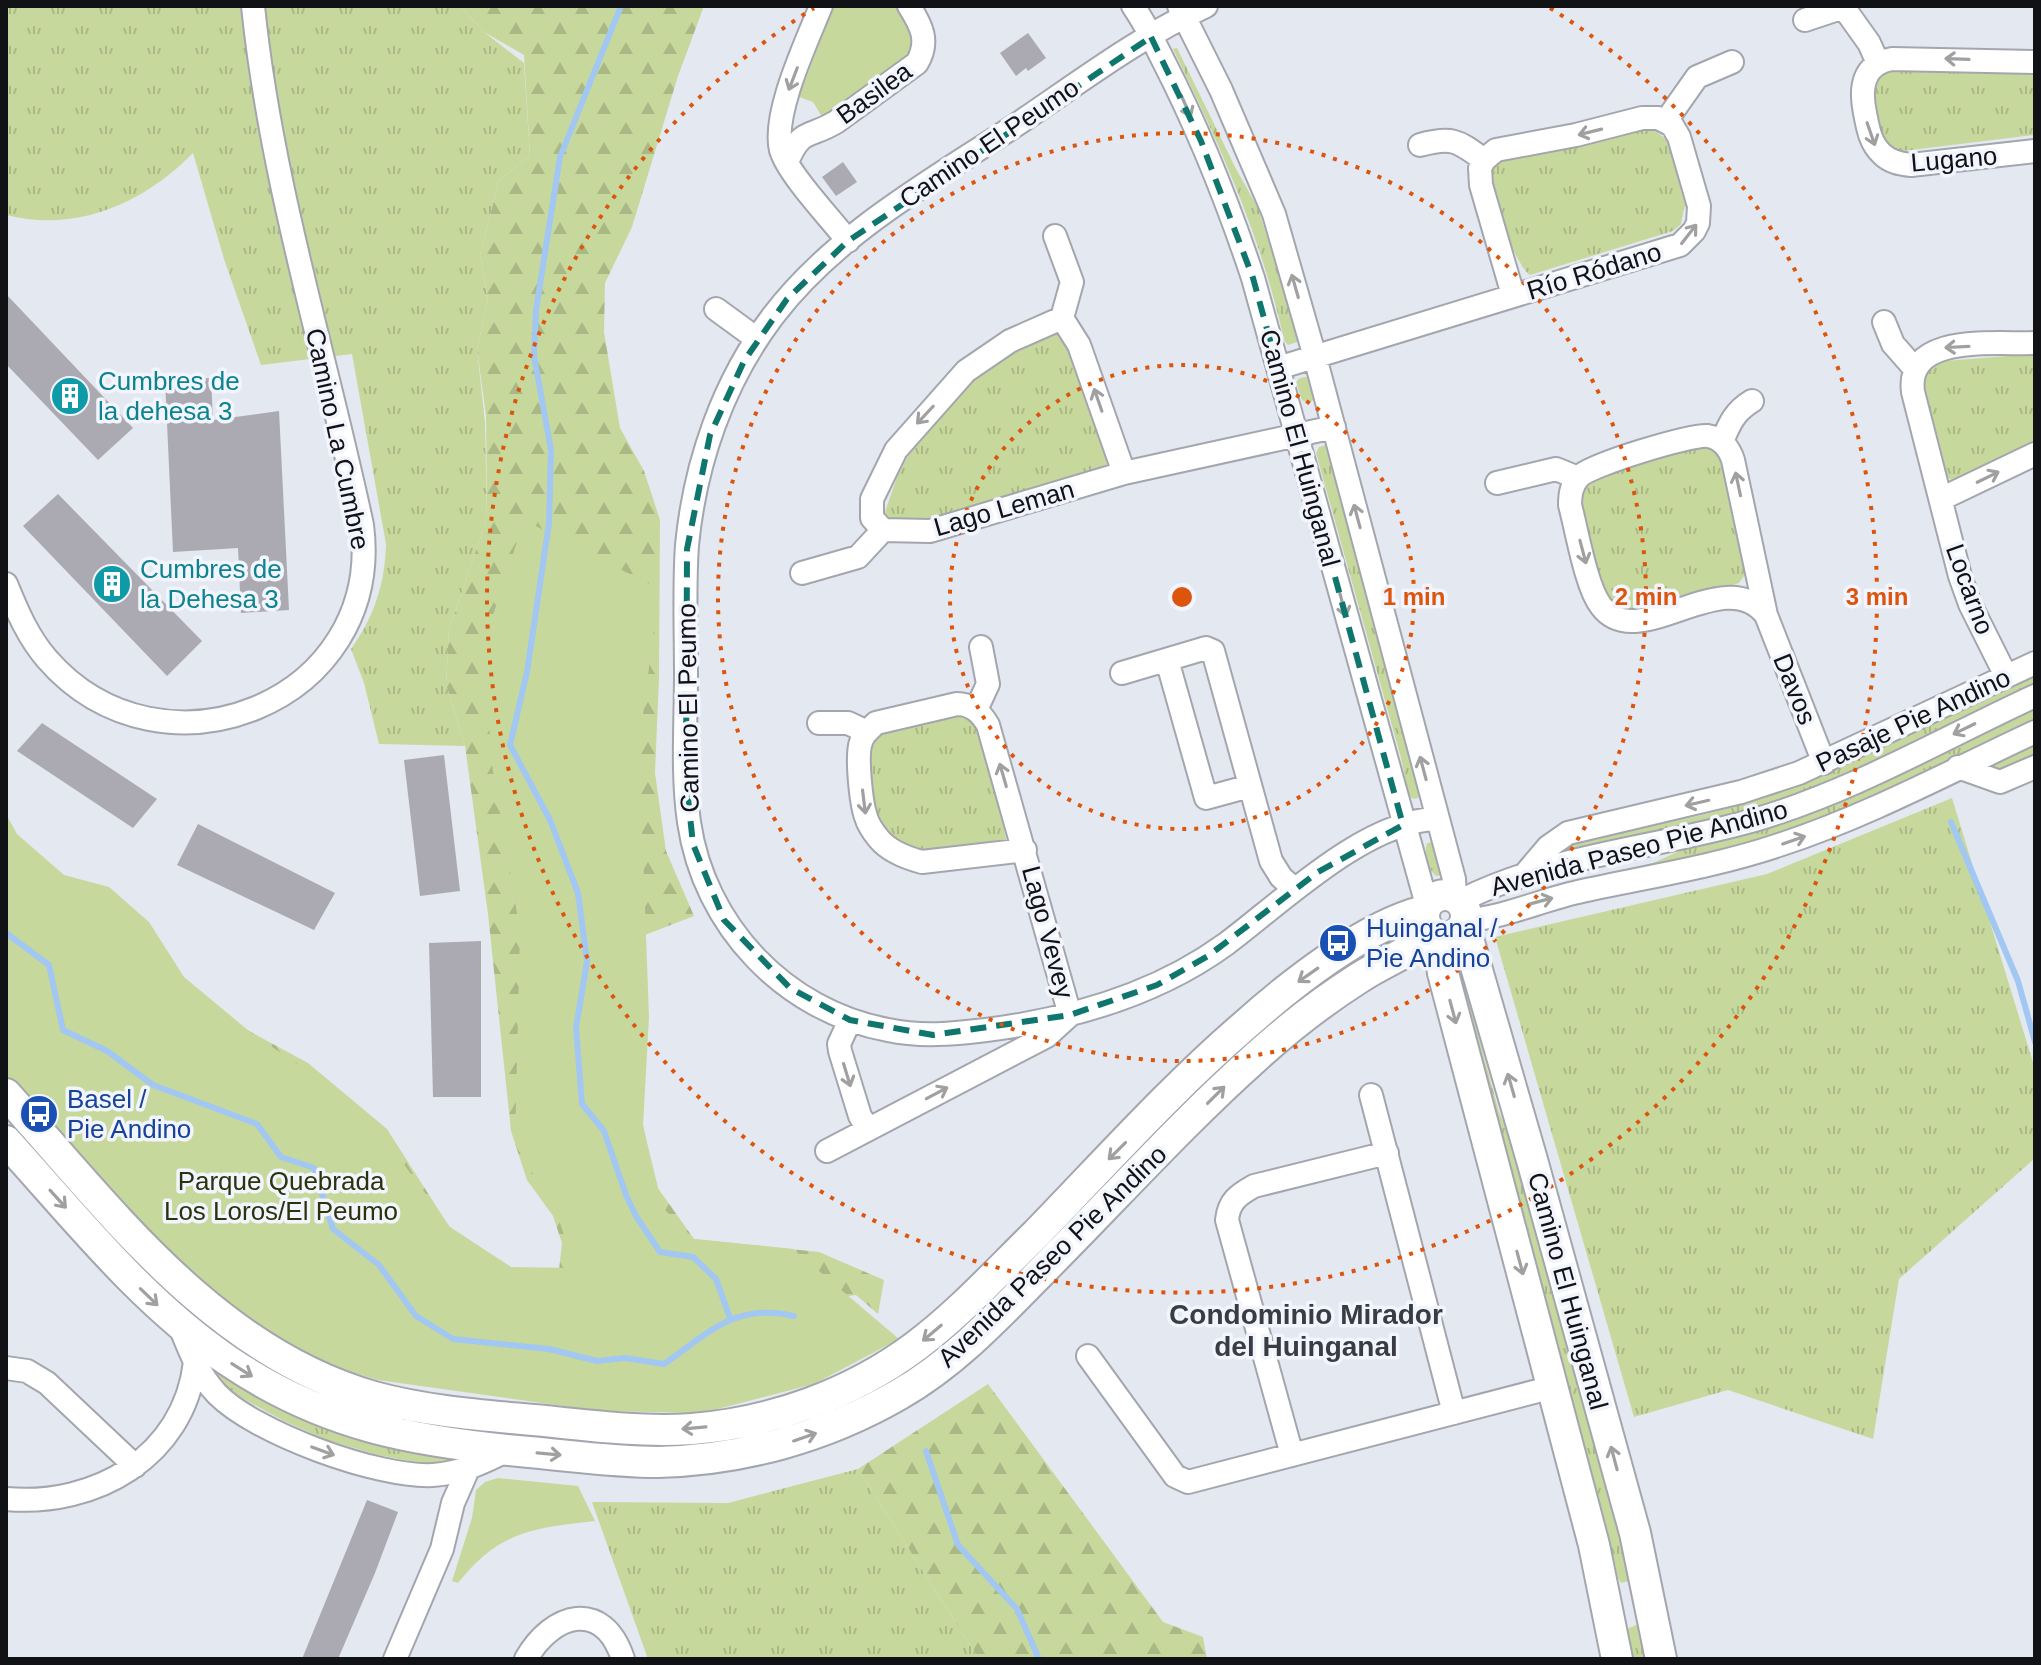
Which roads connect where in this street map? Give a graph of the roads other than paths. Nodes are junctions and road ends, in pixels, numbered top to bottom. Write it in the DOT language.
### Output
graph roads {
  1 [pos="253,6"];
  2 [pos="821,6"];
  3 [pos="909,6"];
  4 [pos="1133,6"];
  5 [pos="1206,6"];
  6 [pos="1845,7"];
  7 [pos="1182,11"];
  8 [pos="1805,20"];
  9 [pos="1151,37"];
  10 [pos="1732,62"];
  11 [pos="2035,62"];
  12 [pos="1878,63"];
  13 [pos="1666,121"];
  14 [pos="1420,145"];
  15 [pos="2035,151"];
  16 [pos="1484,160"];
  17 [pos="787,162"];
  18 [pos="1055,236"];
  19 [pos="848,241"];
  20 [pos="1513,295"];
  21 [pos="716,309"];
  22 [pos="1062,318"];
  23 [pos="1884,322"];
  24 [pos="757,339"];
  25 [pos="2035,343"];
  26 [pos="1315,357"];
  27 [pos="1278,368"];
  28 [pos="1915,369"];
  29 [pos="1752,401"];
  30 [pos="1334,427"];
  31 [pos="1297,437"];
  32 [pos="1722,442"];
  33 [pos="2035,454"];
  34 [pos="1124,473"];
  35 [pos="1578,478"];
  36 [pos="1497,483"];
  37 [pos="1941,499"];
  38 [pos="883,530"];
  39 [pos="1755,560"];
  40 [pos="802,573"];
  41 [pos="6,584"];
  42 [pos="1731,596"];
  43 [pos="1766,615"];
  44 [pos="981,647"];
  45 [pos="1167,660"];
  46 [pos="2035,663"];
  47 [pos="1122,673"];
  48 [pos="2006,676"];
  49 [pos="2035,696"];
  50 [pos="976,710"];
  51 [pos="819,723"];
  52 [pos="867,732"];
  53 [pos="2035,732"];
  54 [pos="1824,763"];
  55 [pos="1958,767"];
  56 [pos="2035,767"];
  57 [pos="1250,786"];
  58 [pos="1436,819"];
  59 [pos="1403,825"];
  60 [pos="1025,850"];
  61 [pos="1526,873"];
  62 [pos="1294,889"];
  63 [pos="1446,916"];
  64 [pos="1070,1015"];
  65 [pos="850,1020"];
  66 [pos="6,1094"];
  67 [pos="1371,1095"];
  68 [pos="868,1129"];
  69 [pos="6,1141"];
  70 [pos="827,1151"];
  71 [pos="1387,1153"];
  72 [pos="179,1324"];
  73 [pos="1088,1356"];
  74 [pos="195,1362"];
  75 [pos="6,1368"];
  76 [pos="1553,1387"];
  77 [pos="228,1404"];
  78 [pos="1454,1413"];
  79 [pos="179,1419"];
  80 [pos="508,1450"];
  81 [pos="1292,1455"];
  82 [pos="135,1466"];
  83 [pos="468,1469"];
  84 [pos="415,1475"];
  85 [pos="6,1499"];
  86 [pos="450,1514"];
  87 [pos="1649,1597"];
  88 [pos="1608,1610"];
  89 [pos="395,1659"];
  90 [pos="526,1659"];
  91 [pos="623,1659"];
  92 [pos="1617,1659"];
  93 [pos="1661,1659"];
  1 -- 41 [label="street, Camino La Cumbre"];
  2 -- 17 [label="street, one-way"];
  3 -- 17 [label="street, Basilea"];
  4 -- 9 [label="street, Camino El Huinganal"];
  5 -- 7 [label="street, Camino El Peumo"];
  6 -- 8 [label="street"];
  6 -- 12 [label="street"];
  7 -- 9 [label="street, Camino El Peumo"];
  26 -- 7 [label="street, Camino El Huinganal, one-way"];
  9 -- 19 [label="street, Camino El Peumo"];
  9 -- 27 [label="street, Camino El Huinganal, one-way"];
  10 -- 13 [label="street"];
  11 -- 12 [label="street, one-way"];
  12 -- 15 [label="street, Lugano, one-way"];
  13 -- 16 [label="street, one-way"];
  20 -- 13 [label="street, Río Ródano, one-way"];
  14 -- 16 [label="street"];
  16 -- 20 [label="street, Río Ródano"];
  17 -- 19 [label="street"];
  18 -- 22 [label="street"];
  19 -- 24 [label="street, Camino El Peumo"];
  20 -- 26 [label="street, Río Ródano"];
  21 -- 24 [label="street"];
  34 -- 22 [label="street, one-way"];
  22 -- 38 [label="street, one-way"];
  23 -- 28 [label="street"];
  24 -- 65 [label="street, Camino El Peumo"];
  25 -- 28 [label="street, one-way"];
  26 -- 27 [label="street, Río Ródano"];
  26 -- 30 [label="street, Camino El Huinganal"];
  27 -- 31 [label="street, Camino El Huinganal"];
  28 -- 37 [label="street, Locarno"];
  29 -- 32 [label="street"];
  30 -- 31 [label="street, Lago Leman"];
  58 -- 30 [label="street, Camino El Huinganal, one-way"];
  31 -- 34 [label="street, Lago Leman"];
  31 -- 59 [label="street, Camino El Huinganal, one-way"];
  32 -- 35 [label="street"];
  39 -- 32 [label="street, Davos, one-way"];
  37 -- 33 [label="street, one-way"];
  34 -- 38 [label="street, Lago Leman"];
  35 -- 36 [label="street"];
  35 -- 42 [label="street, one-way"];
  37 -- 48 [label="street, Locarno"];
  38 -- 40 [label="street"];
  39 -- 42 [label="street"];
  39 -- 43 [label="street, Davos"];
  42 -- 43 [label="street"];
  43 -- 54 [label="street, Davos"];
  44 -- 50 [label="street"];
  45 -- 47 [label="street"];
  45 -- 57 [label="street"];
  45 -- 57 [label="street"];
  46 -- 48 [label="street, Pasaje Pie Andino"];
  48 -- 54 [label="street, Pasaje Pie Andino"];
  49 -- 61 [label="street, Avenida Paseo Pie Andino, one-way"];
  50 -- 52 [label="street"];
  60 -- 50 [label="street, Lago Vevey, one-way"];
  51 -- 52 [label="street"];
  52 -- 60 [label="street, Lago Vevey, one-way"];
  53 -- 55 [label="street, Avenida Paseo Pie Andino"];
  54 -- 61 [label="street, Pasaje Pie Andino, one-way"];
  55 -- 56 [label="street"];
  63 -- 55 [label="street, Avenida Paseo Pie Andino, one-way"];
  57 -- 62 [label="street"];
  58 -- 59 [label="street, Camino El Peumo"];
  58 -- 63 [label="street, Camino El Huinganal"];
  59 -- 62 [label="street, Camino El Peumo"];
  59 -- 63 [label="street, Camino El Huinganal"];
  60 -- 64 [label="street, Lago Vevey"];
  61 -- 63 [label="street, Avenida Paseo Pie Andino"];
  62 -- 64 [label="street, Camino El Peumo"];
  63 -- 66 [label="street, Avenida Paseo Pie Andino, one-way"];
  63 -- 76 [label="street, Camino El Huinganal, one-way"];
  80 -- 63 [label="street, Avenida Paseo Pie Andino, one-way"];
  87 -- 63 [label="street, Camino El Huinganal, one-way"];
  64 -- 65 [label="street, Camino El Peumo"];
  68 -- 64 [label="street, Camino El Peumo, one-way"];
  65 -- 68 [label="street, one-way"];
  67 -- 71 [label="street"];
  68 -- 70 [label="street, Camino El Peumo"];
  69 -- 72 [label="street, Avenida Paseo Pie Andino, one-way"];
  71 -- 78 [label="street"];
  71 -- 81 [label="street"];
  72 -- 74 [label="street"];
  72 -- 80 [label="street, Avenida Paseo Pie Andino, one-way"];
  73 -- 81 [label="street"];
  74 -- 77 [label="street"];
  74 -- 79 [label="street"];
  75 -- 82 [label="street"];
  76 -- 78 [label="street"];
  76 -- 88 [label="street, Camino El Huinganal"];
  77 -- 79 [label="street"];
  77 -- 84 [label="street, one-way"];
  78 -- 81 [label="street"];
  79 -- 82 [label="street"];
  80 -- 83 [label="street"];
  82 -- 85 [label="street"];
  83 -- 84 [label="street"];
  83 -- 86 [label="street"];
  84 -- 86 [label="street"];
  86 -- 89 [label="street"];
  87 -- 88 [label="street"];
  87 -- 93 [label="street, Camino El Huinganal"];
  88 -- 92 [label="street, Camino El Huinganal"];
  90 -- 91 [label="street"];
}
